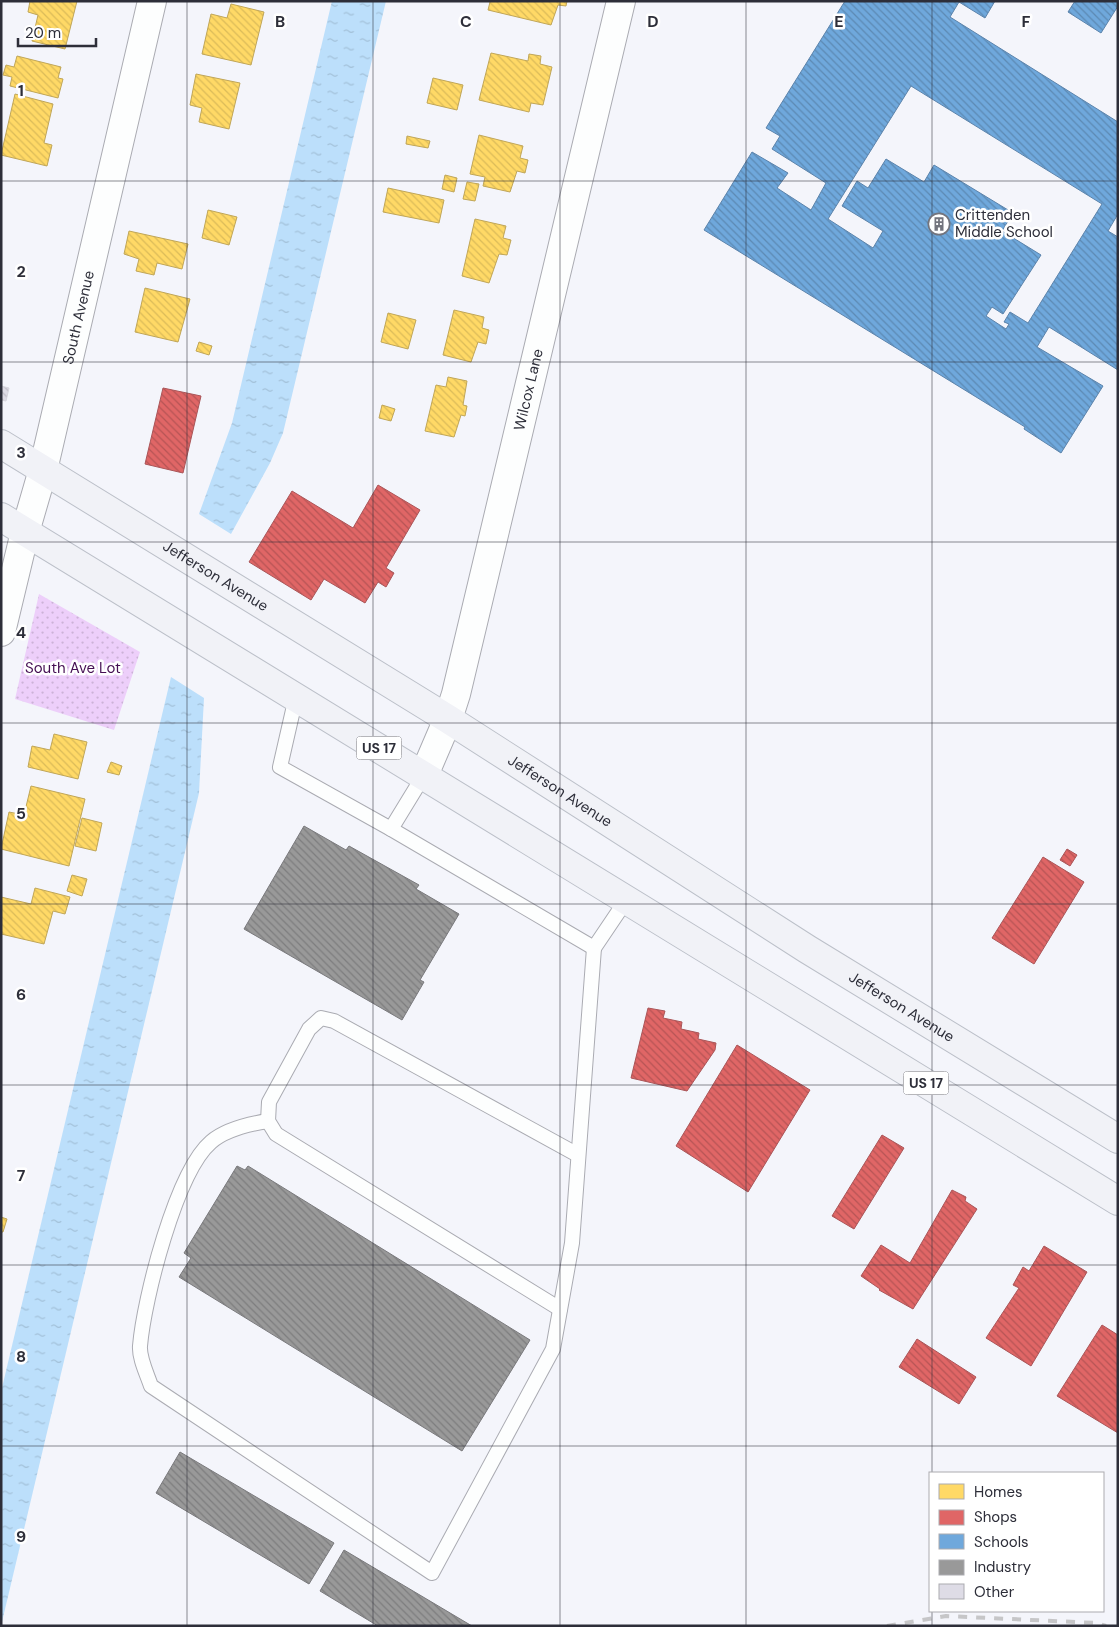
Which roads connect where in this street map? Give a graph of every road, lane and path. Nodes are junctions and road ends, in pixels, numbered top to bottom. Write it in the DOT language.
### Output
graph roads {
  1 [pos="152,1"];
  2 [pos="621,1"];
  3 [pos="1,444"];
  4 [pos="43,470"];
  5 [pos="1,517"];
  6 [pos="25,532"];
  7 [pos="1,632"];
  8 [pos="296,697"];
  9 [pos="448,719"];
  10 [pos="424,775"];
  11 [pos="391,829"];
  12 [pos="627,899"];
  13 [pos="594,948"];
  14 [pos="268,1120"];
  15 [pos="1118,1139"];
  16 [pos="578,1155"];
  17 [pos="1118,1201"];
  18 [pos="560,1310"];
  1 -- 4 [label="street, South Avenue"];
  2 -- 9 [label="street, Wilcox Lane"];
  3 -- 4 [label="main road, Jefferson Avenue"];
  4 -- 6 [label="street, South Avenue"];
  4 -- 9 [label="main road, Jefferson Avenue"];
  5 -- 6 [label="main road, US 17"];
  6 -- 7 [label="street, South Avenue"];
  6 -- 8 [label="main road, US 17"];
  8 -- 10 [label="main road, US 17"];
  8 -- 11 [label="lane"];
  9 -- 10 [label="street, Wilcox Lane"];
  9 -- 15 [label="main road, Jefferson Avenue"];
  10 -- 11 [label="lane"];
  10 -- 12 [label="main road, US 17"];
  11 -- 13 [label="lane"];
  12 -- 13 [label="lane"];
  12 -- 17 [label="main road, US 17"];
  13 -- 16 [label="lane"];
  14 -- 16 [label="lane"];
  14 -- 18 [label="lane"];
  14 -- 18 [label="lane"];
  16 -- 18 [label="lane"];
}
